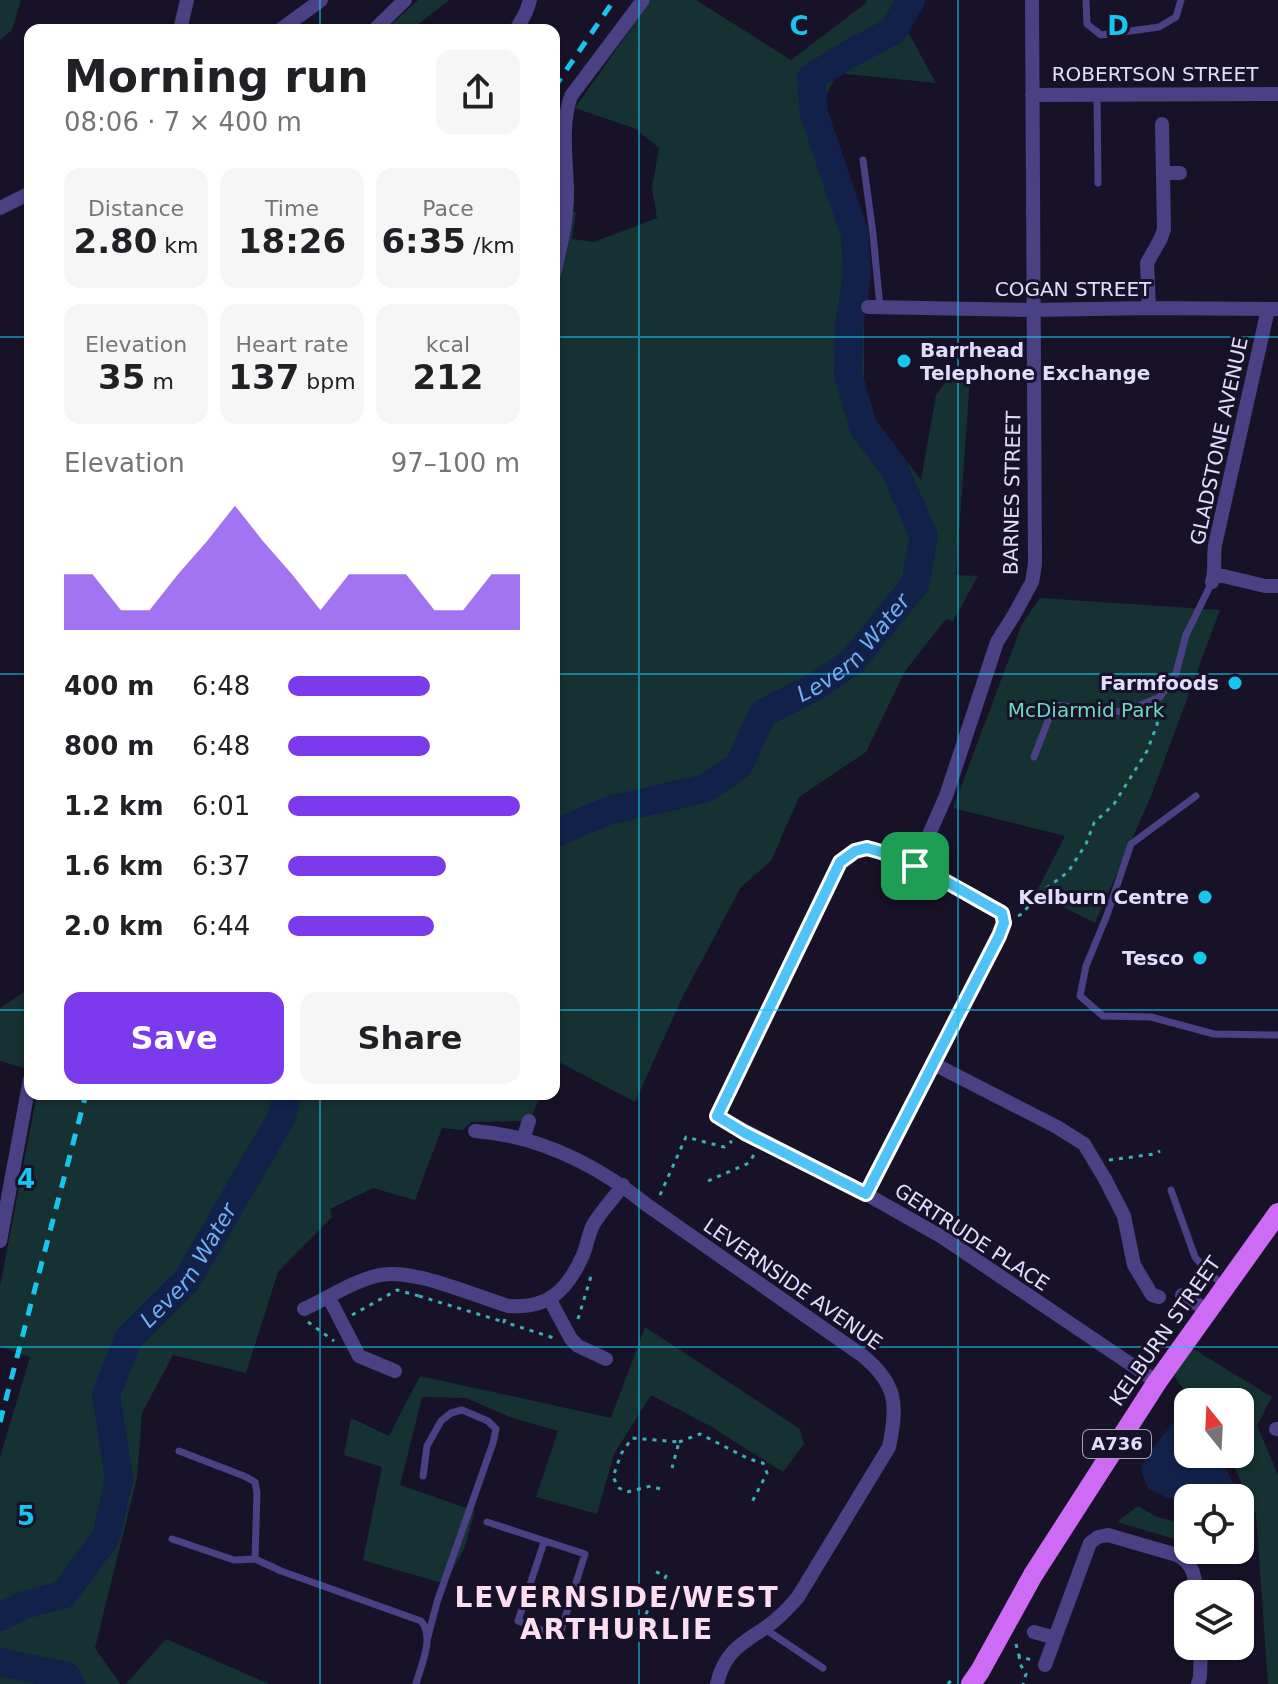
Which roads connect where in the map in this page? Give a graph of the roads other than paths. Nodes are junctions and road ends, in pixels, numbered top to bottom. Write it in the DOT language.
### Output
graph roads {
  1 [pos="187,0"];
  2 [pos="321,0"];
  3 [pos="405,0"];
  4 [pos="530,0"];
  5 [pos="643,0"];
  6 [pos="1032,0"];
  7 [pos="1086,0"];
  8 [pos="1181,0"];
  9 [pos="181,24"];
  10 [pos="288,24"];
  11 [pos="380,24"];
  12 [pos="519,24"];
  13 [pos="1278,94"];
  14 [pos="1032,95"];
  15 [pos="1097,95"];
  16 [pos="1162,124"];
  17 [pos="863,160"];
  18 [pos="1163,173"];
  19 [pos="1180,173"];
  20 [pos="1098,183"];
  21 [pos="24,196"];
  22 [pos="0,208"];
  23 [pos="560,249"];
  24 [pos="874,307"];
  25 [pos="1149,308"];
  26 [pos="1273,309"];
  27 [pos="1034,310"];
  28 [pos="1213,578"];
  29 [pos="1278,586"];
  30 [pos="1034,757"];
  31 [pos="1196,796"];
  32 [pos="915,866"];
  33 [pos="1278,1035"];
  34 [pos="932,1063"];
  35 [pos="26,1100"];
  36 [pos="529,1121"];
  37 [pos="475,1131"];
  38 [pos="523,1139"];
  39 [pos="623,1185"];
  40 [pos="1171,1190"];
  41 [pos="866,1194"];
  42 [pos="1278,1213"];
  43 [pos="0,1241"];
  44 [pos="1225,1286"];
  45 [pos="1182,1295"];
  46 [pos="1159,1297"];
  47 [pos="329,1298"];
  48 [pos="550,1300"];
  49 [pos="304,1309"];
  50 [pos="1207,1310"];
  51 [pos="606,1359"];
  52 [pos="395,1371"];
  53 [pos="1157,1382"];
  54 [pos="179,1451"];
  55 [pos="423,1476"];
  56 [pos="487,1522"];
  57 [pos="172,1539"];
  58 [pos="544,1542"];
  59 [pos="592,1547"];
  60 [pos="585,1554"];
  61 [pos="255,1559"];
  62 [pos="1195,1580"];
  63 [pos="764,1629"];
  64 [pos="1034,1632"];
  65 [pos="428,1637"];
  66 [pos="1055,1638"];
  67 [pos="1201,1660"];
  68 [pos="1045,1665"];
  69 [pos="823,1668"];
  70 [pos="416,1684"];
  71 [pos="717,1684"];
  72 [pos="971,1684"];
  73 [pos="1198,1684"];
  1 -- 9 [label="street"];
  2 -- 10 [label="street"];
  3 -- 11 [label="street"];
  4 -- 12 [label="street"];
  5 -- 23 [label="street"];
  6 -- 14 [label="street, BARNES STREET"];
  7 -- 8 [label="lane"];
  13 -- 15 [label="street, ROBERTSON STREET"];
  14 -- 15 [label="street, ROBERTSON STREET"];
  14 -- 27 [label="street, BARNES STREET"];
  15 -- 20 [label="lane"];
  16 -- 18 [label="street"];
  17 -- 24 [label="lane"];
  18 -- 19 [label="street"];
  18 -- 25 [label="street"];
  21 -- 22 [label="street"];
  24 -- 27 [label="street, COGAN STREET"];
  25 -- 26 [label="street, COGAN STREET"];
  25 -- 27 [label="street, COGAN STREET"];
  26 -- 28 [label="street, GLADSTONE AVENUE"];
  27 -- 32 [label="street, BARNES STREET"];
  28 -- 29 [label="street"];
  28 -- 30 [label="lane"];
  31 -- 33 [label="lane"];
  32 -- 34 [label="street"];
  32 -- 41 [label="street, GERTRUDE PLACE"];
  34 -- 41 [label="street"];
  34 -- 46 [label="street"];
  35 -- 43 [label="street"];
  36 -- 38 [label="street"];
  37 -- 38 [label="street, LEVERNSIDE AVENUE"];
  38 -- 39 [label="street, LEVERNSIDE AVENUE"];
  39 -- 48 [label="street"];
  39 -- 63 [label="street, LEVERNSIDE AVENUE"];
  40 -- 44 [label="lane"];
  41 -- 53 [label="street, GERTRUDE PLACE"];
  42 -- 44 [label="main road, KELBURN STREET / A736"];
  44 -- 50 [label="main road, KELBURN STREET / A736"];
  45 -- 50 [label="street"];
  47 -- 48 [label="street"];
  47 -- 49 [label="street"];
  47 -- 52 [label="street"];
  48 -- 51 [label="street"];
  50 -- 53 [label="main road, KELBURN STREET / A736"];
  53 -- 72 [label="main road, KELBURN STREET / A736"];
  54 -- 61 [label="lane"];
  55 -- 65 [label="lane"];
  56 -- 58 [label="lane"];
  57 -- 61 [label="lane"];
  58 -- 60 [label="lane"];
  58 -- 60 [label="lane"];
  59 -- 60 [label="lane"];
  61 -- 65 [label="lane"];
  62 -- 66 [label="street"];
  63 -- 69 [label="lane"];
  63 -- 71 [label="street, LEVERNSIDE AVENUE"];
  64 -- 66 [label="street"];
  65 -- 70 [label="lane"];
  66 -- 68 [label="street"];
  67 -- 73 [label="street"];
}
